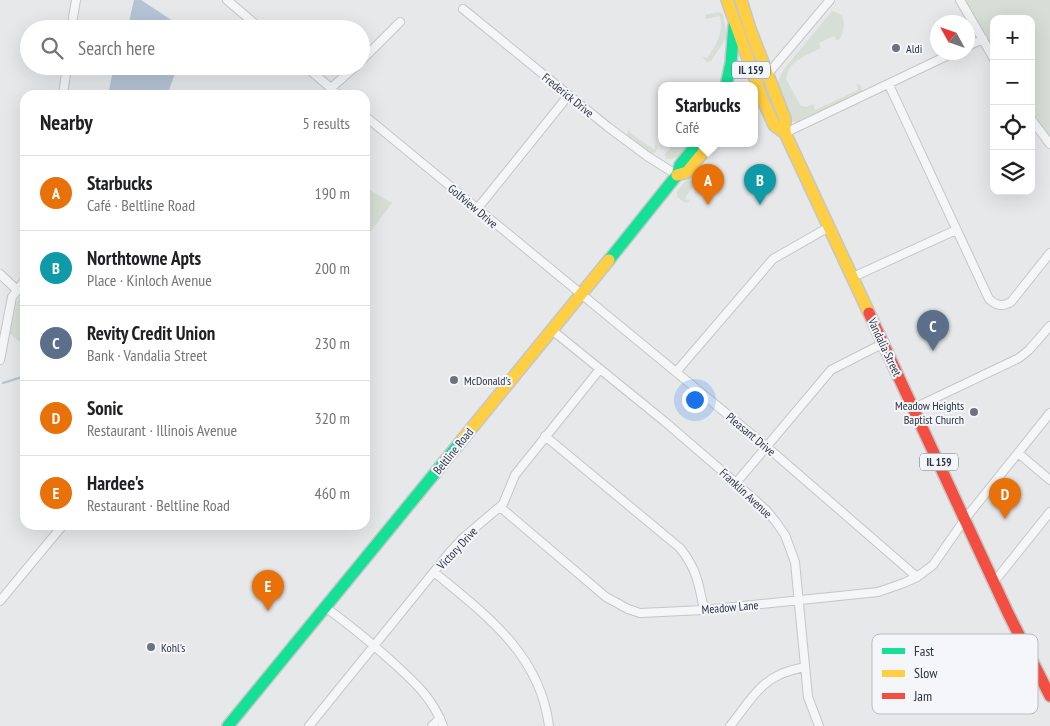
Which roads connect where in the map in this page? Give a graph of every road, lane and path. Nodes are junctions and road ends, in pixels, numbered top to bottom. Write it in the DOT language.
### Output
graph roads {
  1 [pos="76,0"];
  2 [pos="227,0"];
  3 [pos="727,0"];
  4 [pos="741,0"];
  5 [pos="830,0"];
  6 [pos="960,0"];
  7 [pos="463,9"];
  8 [pos="73,20"];
  9 [pos="250,20"];
  10 [pos="734,21"];
  11 [pos="400,22"];
  12 [pos="983,39"];
  13 [pos="975,43"];
  14 [pos="370,52"];
  15 [pos="990,52"];
  16 [pos="939,60"];
  17 [pos="66,75"];
  18 [pos="316,75"];
  19 [pos="346,75"];
  20 [pos="767,75"];
  21 [pos="727,82"];
  22 [pos="753,82"];
  23 [pos="888,85"];
  24 [pos="758,86"];
  25 [pos="332,88"];
  26 [pos="64,90"];
  27 [pos="758,95"];
  28 [pos="568,96"];
  29 [pos="370,120"];
  30 [pos="1035,124"];
  31 [pos="785,133"];
  32 [pos="1050,144"];
  33 [pos="695,147"];
  34 [pos="708,147"];
  35 [pos="677,175"];
  36 [pos="477,209"];
  37 [pos="829,227"];
  38 [pos="956,230"];
  39 [pos="1050,253"];
  40 [pos="0,274"];
  41 [pos="852,277"];
  42 [pos="20,286"];
  43 [pos="17,290"];
  44 [pos="580,295"];
  45 [pos="1050,326"];
  46 [pos="552,330"];
  47 [pos="884,343"];
  48 [pos="0,360"];
  49 [pos="600,369"];
  50 [pos="676,372"];
  51 [pos="914,408"];
  52 [pos="1050,413"];
  53 [pos="545,436"];
  54 [pos="767,447"];
  55 [pos="1018,453"];
  56 [pos="1050,480"];
  57 [pos="736,483"];
  58 [pos="500,507"];
  59 [pos="1050,512"];
  60 [pos="965,519"];
  61 [pos="59,530"];
  62 [pos="434,572"];
  63 [pos="917,576"];
  64 [pos="994,582"];
  65 [pos="800,600"];
  66 [pos="0,601"];
  67 [pos="325,607"];
  68 [pos="704,610"];
  69 [pos="1020,634"];
  70 [pos="374,646"];
  71 [pos="805,667"];
  72 [pos="1038,672"];
  73 [pos="1050,696"];
  74 [pos="440,718"];
  75 [pos="228,726"];
  76 [pos="309,726"];
  77 [pos="432,726"];
  78 [pos="443,726"];
  79 [pos="549,726"];
  80 [pos="730,726"];
  81 [pos="819,726"];
  1 -- 8 [label="street"];
  2 -- 9 [label="street"];
  3 -- 10 [label="main road, Vandalia Street / IL 159"];
  4 -- 20 [label="main road, Vandalia Street / IL 159"];
  5 -- 20 [label="street"];
  6 -- 12 [label="street"];
  7 -- 28 [label="street, Frederick Drive"];
  10 -- 21 [label="main road"];
  10 -- 22 [label="main road, Vandalia Street / IL 159"];
  11 -- 14 [label="street"];
  12 -- 13 [label="street"];
  12 -- 15 [label="street"];
  16 -- 23 [label="street"];
  17 -- 26 [label="street"];
  18 -- 25 [label="street"];
  19 -- 25 [label="street"];
  20 -- 24 [label="main road"];
  20 -- 31 [label="main road, Vandalia Street / IL 159"];
  23 -- 31 [label="street"];
  23 -- 38 [label="street"];
  27 -- 31 [label="main road, Vandalia Street / IL 159"];
  28 -- 35 [label="street, Frederick Drive"];
  28 -- 36 [label="street"];
  29 -- 36 [label="street, Golfview Drive"];
  30 -- 32 [label="street"];
  31 -- 37 [label="main road, Vandalia Street / IL 159"];
  33 -- 35 [label="main road, Beltline Road"];
  34 -- 35 [label="main road, Beltline Road"];
  35 -- 44 [label="main road, Beltline Road"];
  36 -- 44 [label="street, Golfview Drive"];
  37 -- 41 [label="main road, Vandalia Street / IL 159"];
  37 -- 50 [label="street"];
  38 -- 39 [label="street"];
  38 -- 41 [label="street"];
  40 -- 43 [label="street"];
  41 -- 47 [label="main road, Vandalia Street / IL 159"];
  42 -- 43 [label="street"];
  43 -- 48 [label="street"];
  44 -- 46 [label="main road, Beltline Road"];
  44 -- 50 [label="street, Pleasant Drive"];
  45 -- 51 [label="street"];
  46 -- 49 [label="street, Franklin Avenue"];
  46 -- 67 [label="main road, Beltline Road"];
  47 -- 51 [label="main road, Vandalia Street / IL 159"];
  47 -- 54 [label="street"];
  49 -- 53 [label="street, Victory Drive"];
  49 -- 57 [label="street, Franklin Avenue"];
  50 -- 54 [label="street, Pleasant Drive"];
  51 -- 60 [label="main road, Vandalia Street / IL 159"];
  52 -- 55 [label="street, Meadow Lane"];
  53 -- 58 [label="street, Victory Drive"];
  53 -- 68 [label="street"];
  54 -- 57 [label="street"];
  54 -- 63 [label="street, Pleasant Drive"];
  55 -- 56 [label="street"];
  55 -- 60 [label="street, Meadow Lane"];
  57 -- 65 [label="street, Franklin Avenue"];
  58 -- 62 [label="street, Victory Drive"];
  58 -- 68 [label="street, Meadow Lane"];
  59 -- 64 [label="street"];
  60 -- 63 [label="street, Meadow Lane"];
  60 -- 64 [label="main road, Vandalia Street / IL 159"];
  61 -- 66 [label="street"];
  62 -- 70 [label="street, Victory Drive"];
  62 -- 79 [label="street"];
  63 -- 65 [label="street, Meadow Lane"];
  64 -- 69 [label="main road, Vandalia Street / IL 159"];
  65 -- 68 [label="street, Meadow Lane"];
  65 -- 71 [label="street, Franklin Avenue"];
  67 -- 70 [label="street"];
  67 -- 75 [label="main road, Beltline Road"];
  70 -- 74 [label="street"];
  70 -- 76 [label="street, Victory Drive"];
  71 -- 80 [label="street"];
  71 -- 81 [label="street, Franklin Avenue"];
  72 -- 73 [label="main road, Vandalia Street / IL 159"];
  74 -- 77 [label="street"];
  74 -- 78 [label="street"];
}
